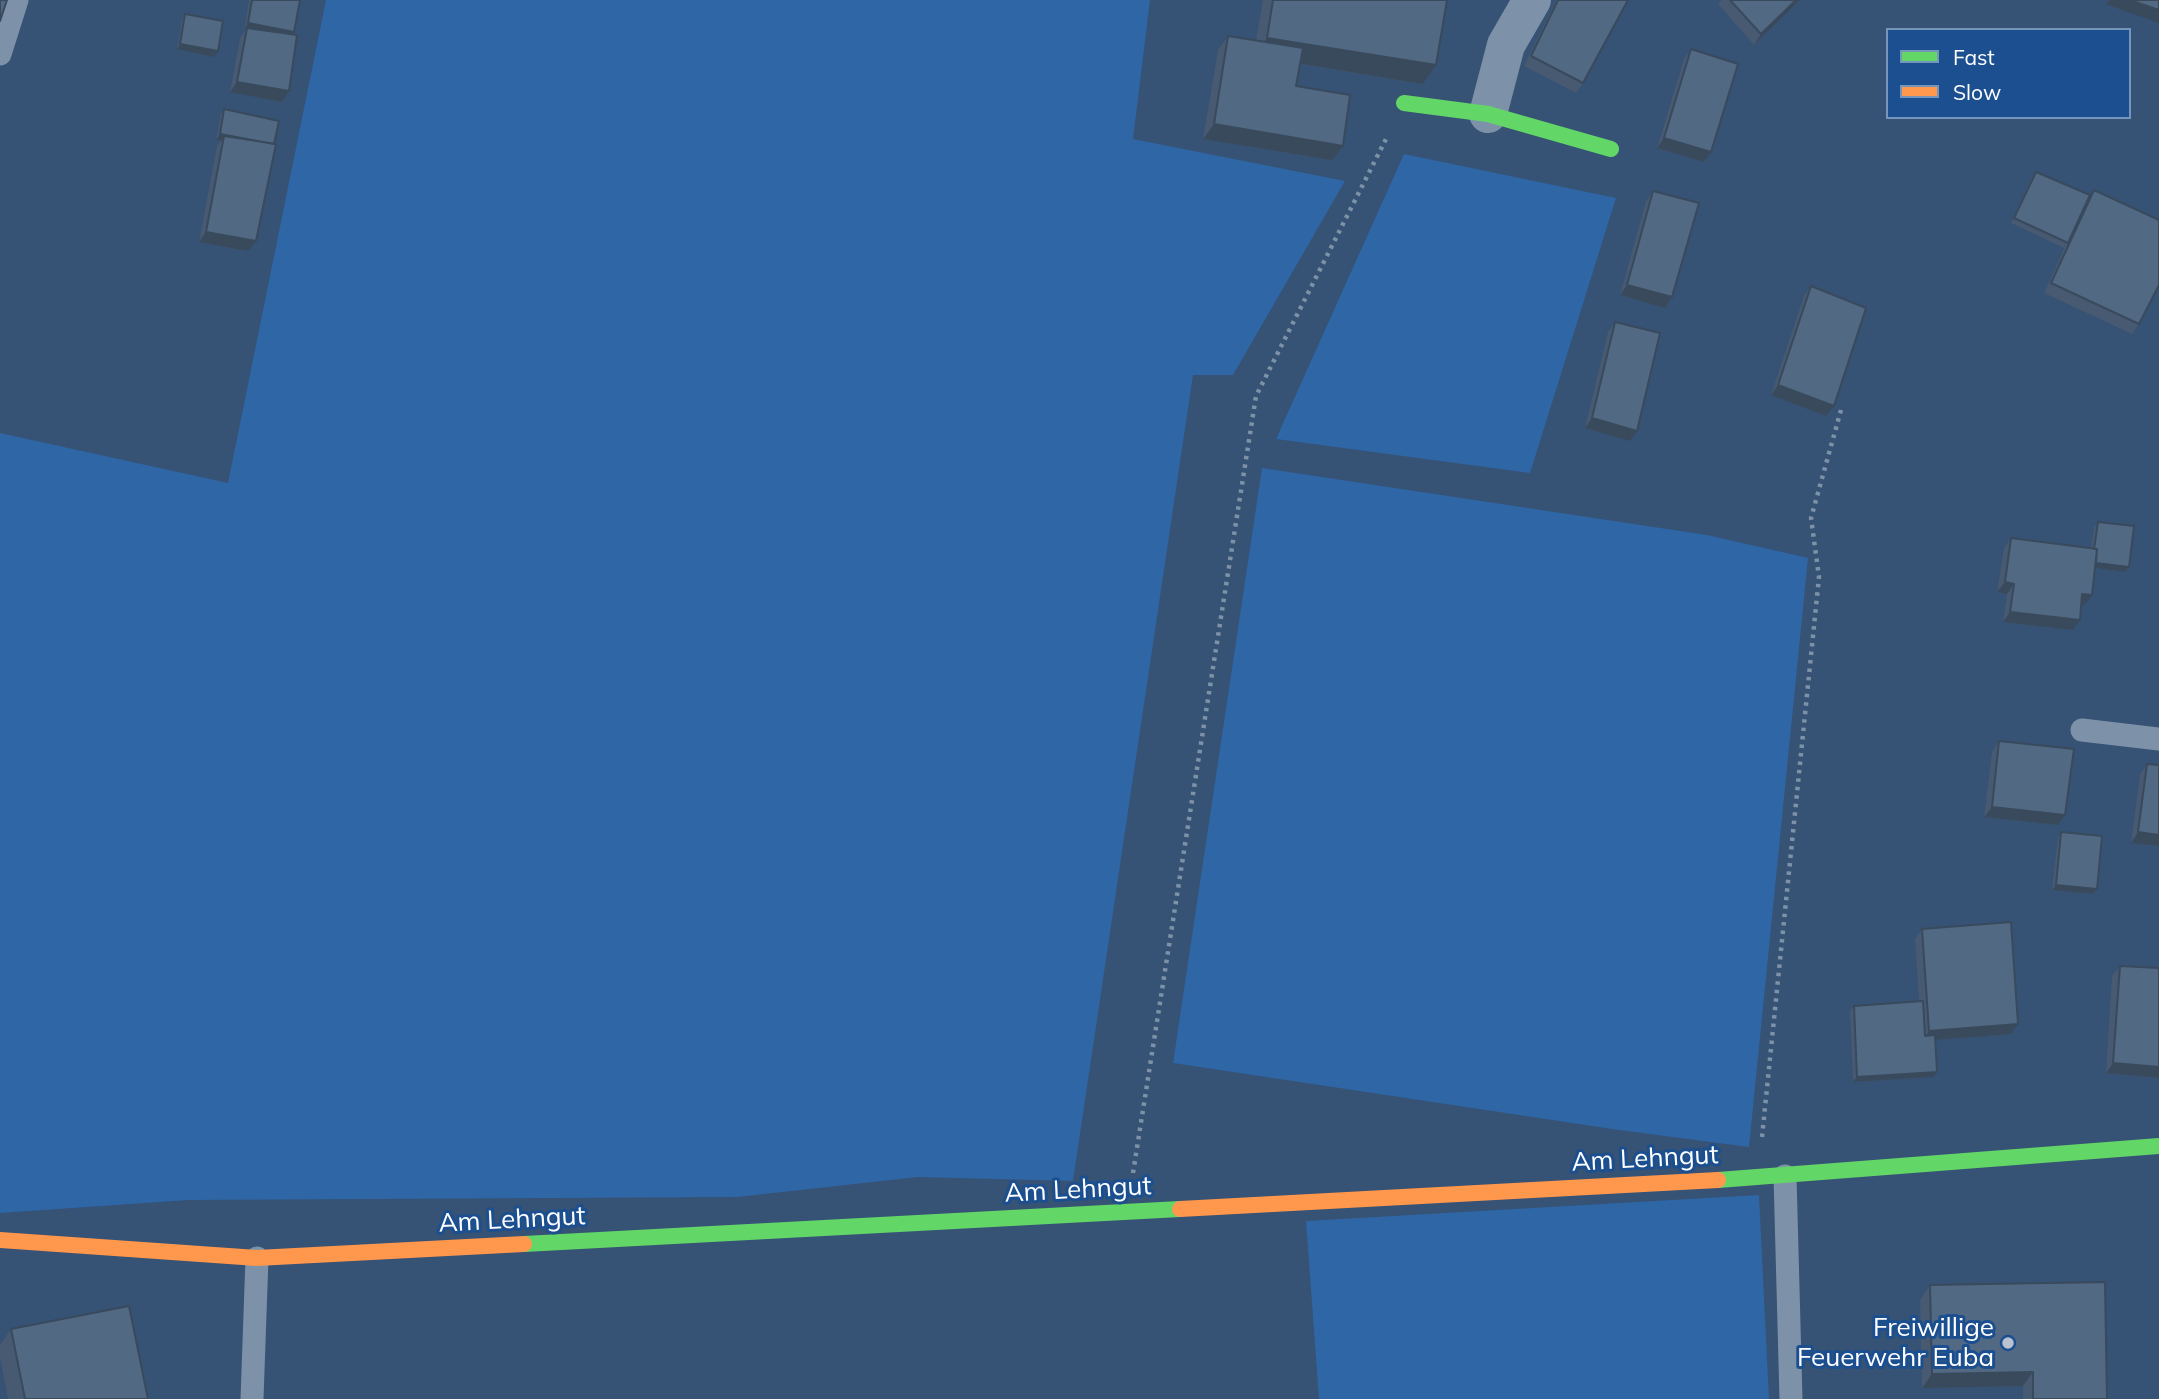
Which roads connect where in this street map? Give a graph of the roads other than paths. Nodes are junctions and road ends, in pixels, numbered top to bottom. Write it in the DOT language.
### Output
graph roads {
  1 [pos="17,0"];
  2 [pos="1532,0"];
  3 [pos="0,54"];
  4 [pos="1405,103"];
  5 [pos="1488,114"];
  6 [pos="1611,149"];
  7 [pos="2082,730"];
  8 [pos="2159,739"];
  9 [pos="2159,1146"];
  10 [pos="1785,1176"];
  11 [pos="0,1240"];
  12 [pos="257,1258"];
  13 [pos="252,1399"];
  14 [pos="1791,1399"];
  1 -- 3 [label="lane"];
  2 -- 5 [label="street"];
  4 -- 5 [label="street"];
  5 -- 6 [label="street"];
  7 -- 8 [label="lane"];
  9 -- 10 [label="street, Am Lehngut"];
  10 -- 12 [label="street, Am Lehngut"];
  10 -- 14 [label="lane"];
  11 -- 12 [label="street, Am Lehngut"];
  12 -- 13 [label="lane"];
}
